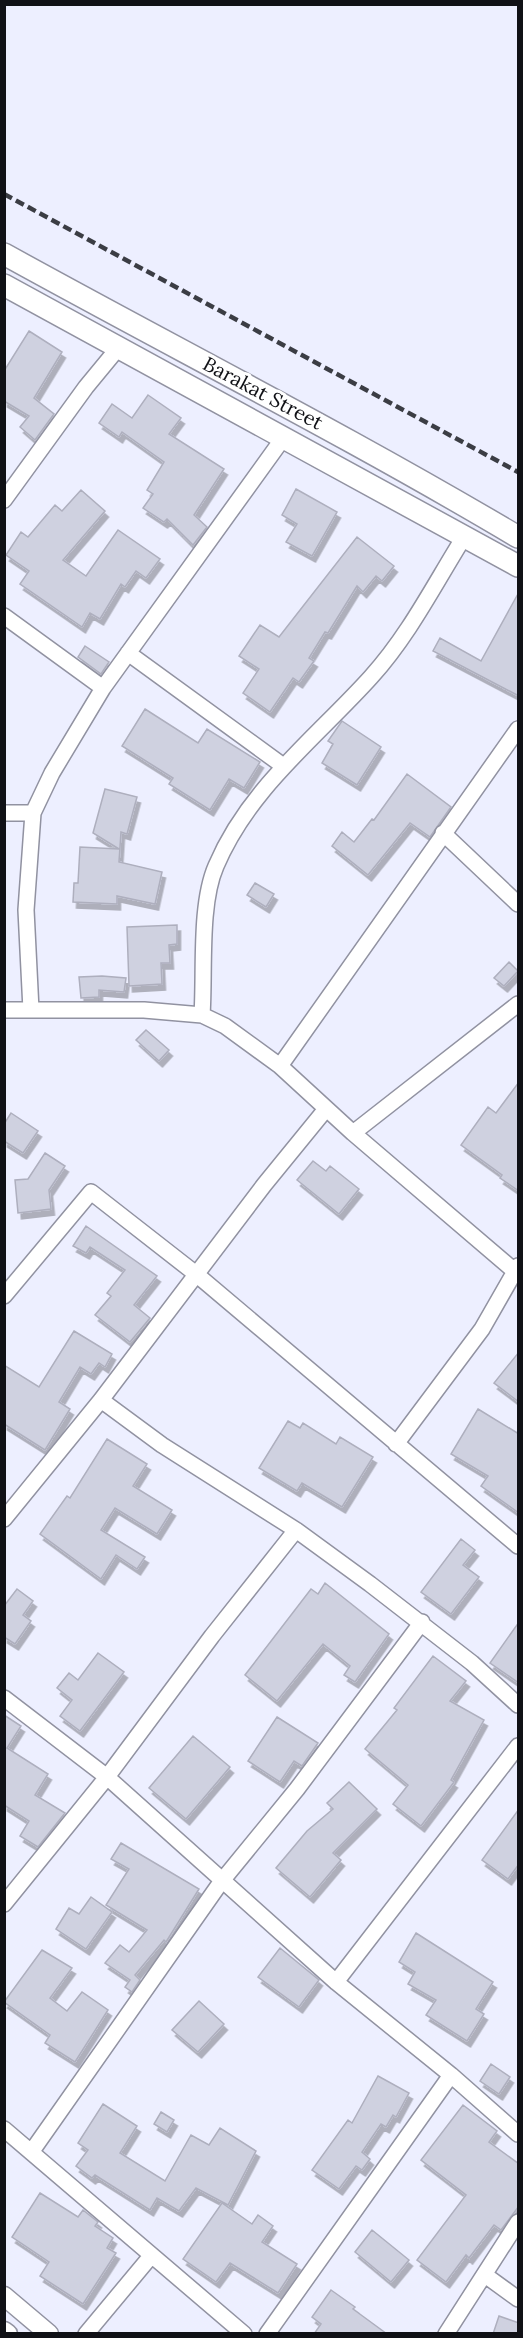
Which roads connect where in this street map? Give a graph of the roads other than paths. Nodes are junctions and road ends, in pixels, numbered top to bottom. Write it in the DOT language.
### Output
graph roads {
  1 [pos="4,254"];
  2 [pos="4,285"];
  3 [pos="119,347"];
  4 [pos="284,437"];
  5 [pos="4,500"];
  6 [pos="464,537"];
  7 [pos="519,537"];
  8 [pos="519,566"];
  9 [pos="4,616"];
  10 [pos="128,653"];
  11 [pos="103,688"];
  12 [pos="519,729"];
  13 [pos="282,765"];
  14 [pos="4,813"];
  15 [pos="33,813"];
  16 [pos="442,833"];
  17 [pos="519,904"];
  18 [pos="519,1004"];
  19 [pos="4,1010"];
  20 [pos="31,1010"];
  21 [pos="202,1015"];
  22 [pos="280,1066"];
  23 [pos="326,1109"];
  24 [pos="353,1133"];
  25 [pos="517,1270"];
  26 [pos="196,1274"];
  27 [pos="4,1296"];
  28 [pos="101,1400"];
  29 [pos="396,1444"];
  30 [pos="4,1519"];
  31 [pos="296,1530"];
  32 [pos="519,1546"];
  33 [pos="422,1622"];
  34 [pos="4,1698"];
  35 [pos="519,1705"];
  36 [pos="519,1746"];
  37 [pos="107,1778"];
  38 [pos="221,1882"];
  39 [pos="4,1904"];
  40 [pos="336,1982"];
  41 [pos="452,2074"];
  42 [pos="4,2129"];
  43 [pos="519,2134"];
  44 [pos="32,2151"];
  45 [pos="519,2222"];
  46 [pos="151,2256"];
  47 [pos="485,2275"];
  48 [pos="4,2296"];
  49 [pos="519,2299"];
  50 [pos="4,2331"];
  51 [pos="8,2334"];
  52 [pos="48,2334"];
  53 [pos="86,2334"];
  54 [pos="244,2334"];
  55 [pos="267,2334"];
  56 [pos="446,2334"];
  1 -- 7 [label="main road, Barakat Street"];
  2 -- 3 [label="main road, Barakat Street"];
  3 -- 4 [label="main road, Barakat Street"];
  3 -- 5 [label="street"];
  4 -- 6 [label="main road, Barakat Street"];
  4 -- 10 [label="street"];
  6 -- 8 [label="main road, Barakat Street"];
  6 -- 13 [label="street"];
  9 -- 11 [label="street"];
  10 -- 11 [label="street"];
  10 -- 13 [label="street"];
  11 -- 15 [label="street"];
  12 -- 16 [label="street"];
  13 -- 21 [label="street"];
  14 -- 15 [label="street"];
  15 -- 20 [label="street"];
  16 -- 17 [label="street"];
  16 -- 22 [label="street"];
  18 -- 24 [label="street"];
  19 -- 20 [label="street"];
  20 -- 21 [label="street"];
  21 -- 22 [label="street"];
  22 -- 23 [label="street"];
  23 -- 24 [label="street"];
  23 -- 26 [label="street"];
  24 -- 25 [label="street"];
  25 -- 29 [label="street"];
  26 -- 27 [label="street"];
  26 -- 28 [label="street"];
  26 -- 29 [label="street"];
  28 -- 30 [label="street"];
  28 -- 31 [label="street"];
  29 -- 32 [label="street"];
  31 -- 33 [label="street"];
  31 -- 37 [label="street"];
  33 -- 35 [label="street"];
  33 -- 38 [label="street"];
  34 -- 37 [label="street"];
  36 -- 40 [label="street"];
  37 -- 38 [label="street"];
  37 -- 39 [label="street"];
  38 -- 40 [label="street"];
  38 -- 44 [label="street"];
  40 -- 41 [label="street"];
  41 -- 43 [label="street"];
  41 -- 55 [label="street"];
  42 -- 44 [label="street"];
  44 -- 46 [label="street"];
  45 -- 47 [label="street"];
  46 -- 53 [label="street"];
  46 -- 54 [label="street"];
  47 -- 49 [label="street"];
  47 -- 56 [label="street"];
  48 -- 52 [label="street"];
  50 -- 51 [label="street"];
}
